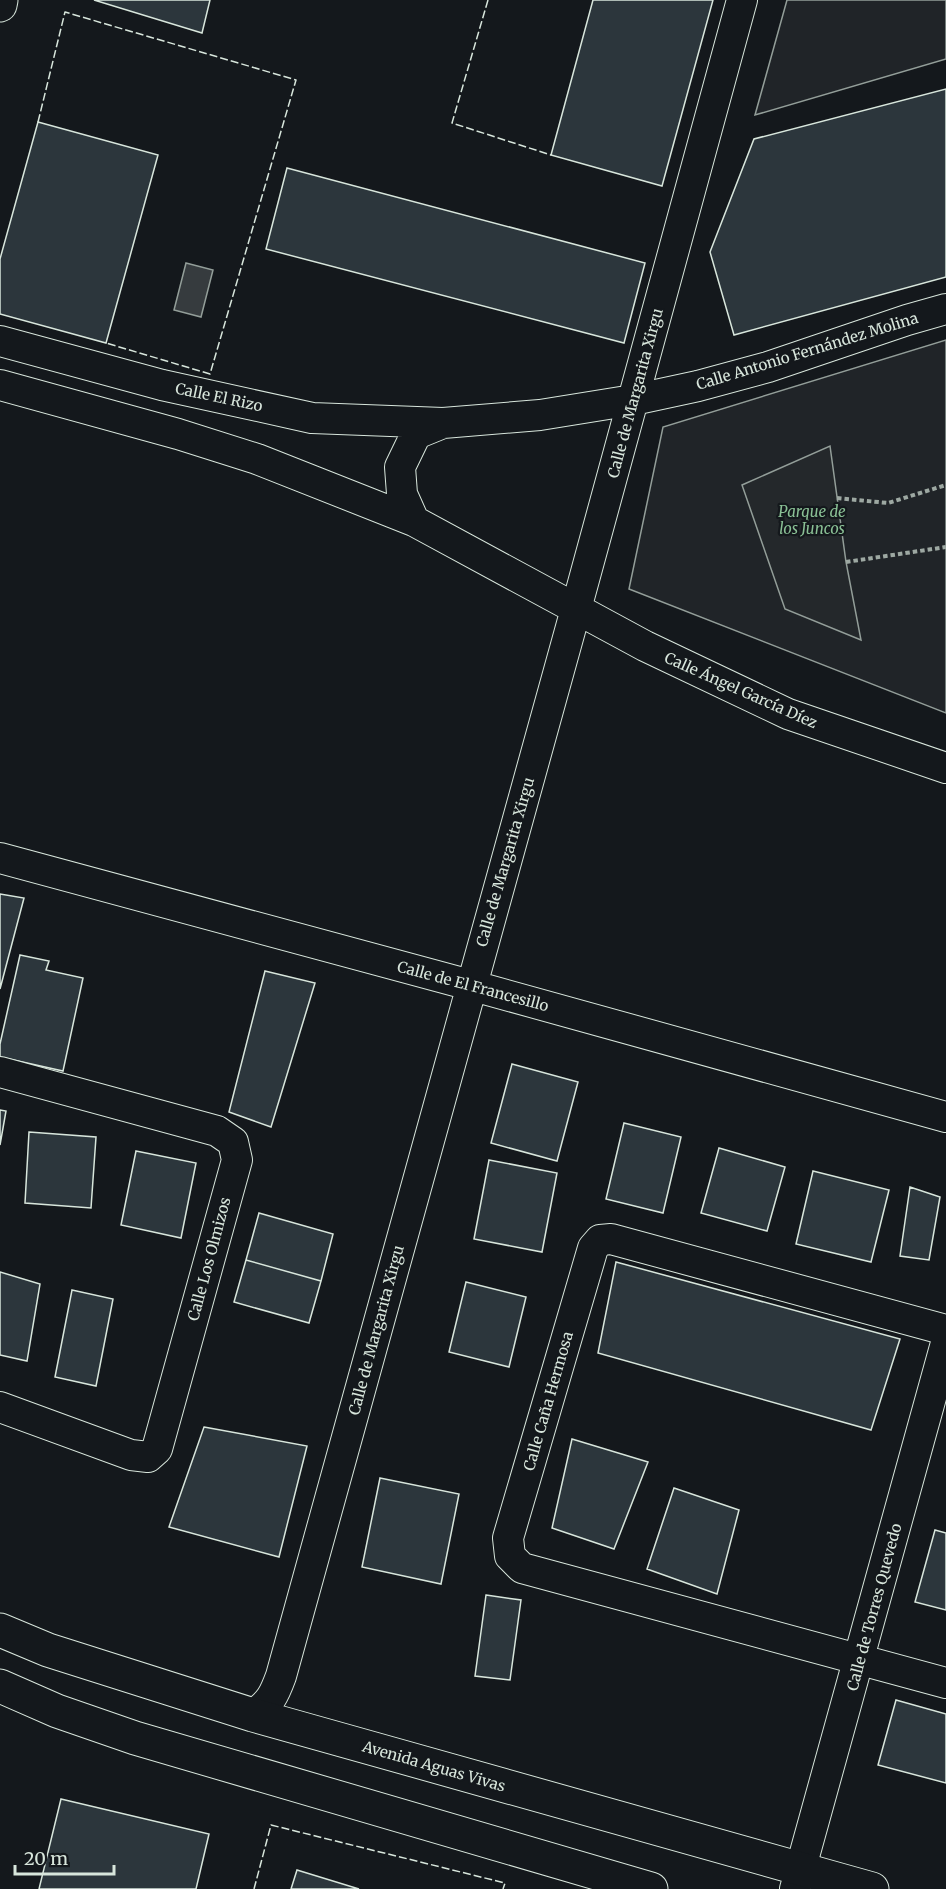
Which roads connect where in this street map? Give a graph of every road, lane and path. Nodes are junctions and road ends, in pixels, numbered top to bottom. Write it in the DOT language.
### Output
graph roads {
  1 [pos="1,0"];
  2 [pos="742,0"];
  3 [pos="0,5"];
  4 [pos="946,309"];
  5 [pos="0,341"];
  6 [pos="0,385"];
  7 [pos="633,400"];
  8 [pos="443,423"];
  9 [pos="946,485"];
  10 [pos="837,498"];
  11 [pos="414,521"];
  12 [pos="946,548"];
  13 [pos="846,562"];
  14 [pos="576,609"];
  15 [pos="946,768"];
  16 [pos="0,858"];
  17 [pos="470,985"];
  18 [pos="0,1071"];
  19 [pos="946,1117"];
  20 [pos="946,1330"];
  21 [pos="946,1343"];
  22 [pos="0,1407"];
  23 [pos="0,1630"];
  24 [pos="860,1659"];
  25 [pos="946,1683"];
  26 [pos="0,1686"];
  27 [pos="253,1715"];
  28 [pos="797,1879"];
  29 [pos="651,1889"];
  30 [pos="872,1889"];
  1 -- 3 [label="main road"];
  2 -- 7 [label="street, Calle de Margarita Xirgu"];
  4 -- 7 [label="street, Calle Antonio Fernández Molina"];
  5 -- 8 [label="street, Calle El Rizo"];
  6 -- 11 [label="street"];
  7 -- 8 [label="street, Calle El Rizo"];
  7 -- 14 [label="street, Calle de Margarita Xirgu"];
  8 -- 11 [label="street, Calle El Rizo"];
  9 -- 10 [label="path"];
  11 -- 14 [label="street"];
  12 -- 13 [label="path"];
  14 -- 15 [label="street, Calle Ángel García Díez"];
  14 -- 17 [label="street, Calle de Margarita Xirgu"];
  16 -- 17 [label="street, Calle de El Francesillo"];
  17 -- 19 [label="street, Calle de El Francesillo"];
  17 -- 27 [label="street, Calle de Margarita Xirgu"];
  18 -- 22 [label="street, Calle Los Olmizos"];
  20 -- 24 [label="street, Calle Caña Hermosa"];
  21 -- 24 [label="street, Calle de Torres Quevedo"];
  23 -- 27 [label="main road, Avenida Aguas Vivas"];
  24 -- 25 [label="street"];
  24 -- 28 [label="street, Calle de Torres Quevedo"];
  26 -- 29 [label="main road"];
  27 -- 28 [label="main road, Avenida Aguas Vivas"];
  28 -- 30 [label="main road, Avenida Aguas Vivas"];
}
